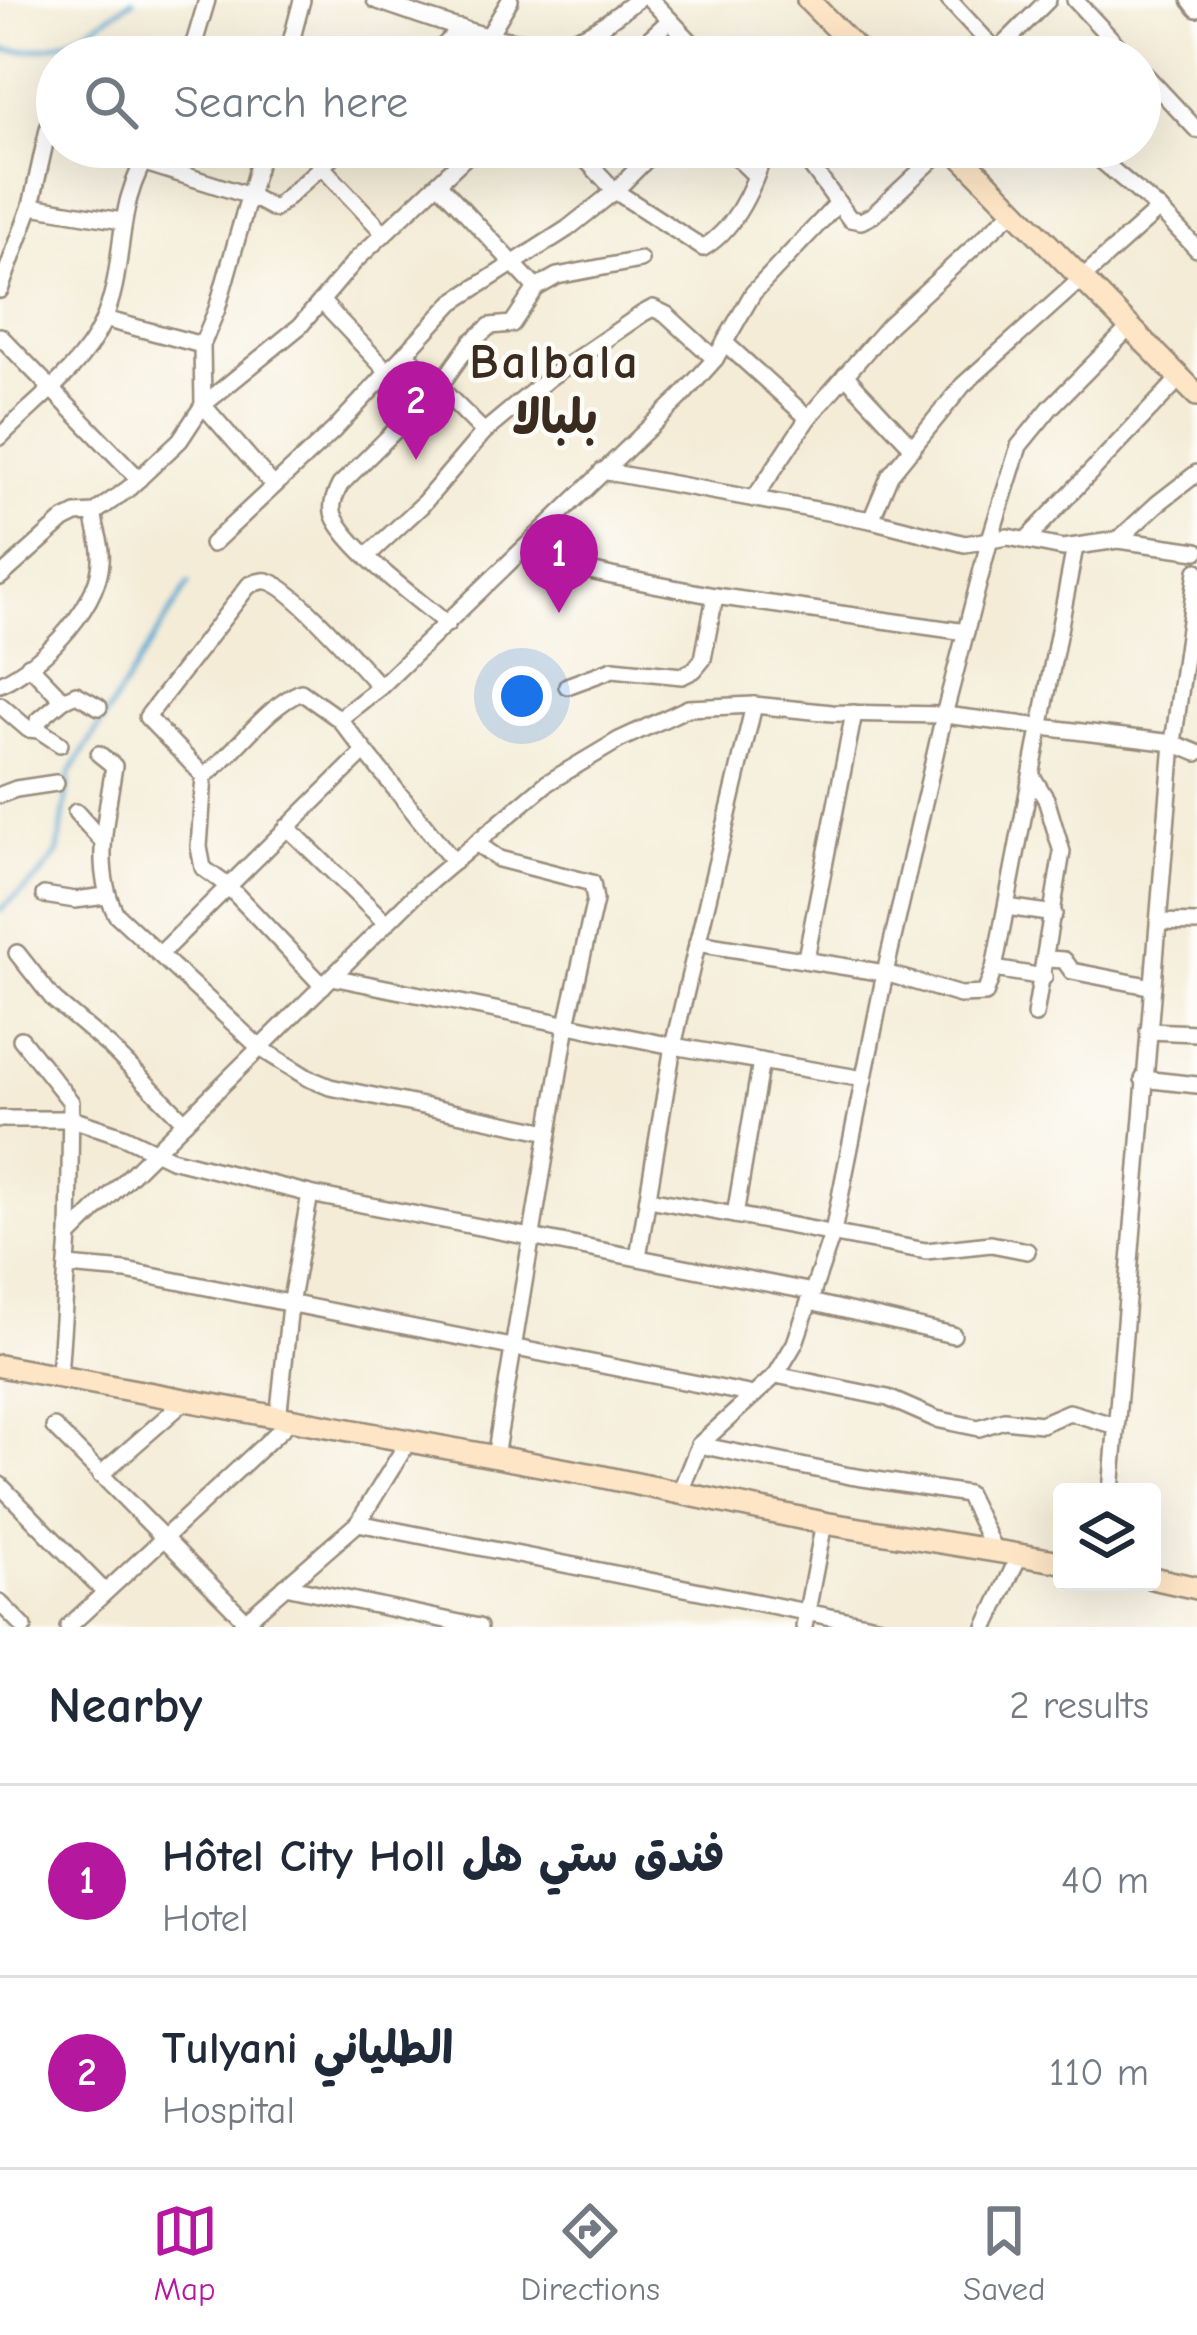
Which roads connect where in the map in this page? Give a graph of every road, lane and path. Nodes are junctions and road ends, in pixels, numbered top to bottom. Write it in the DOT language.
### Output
graph roads {
  1 [pos="207,0"];
  2 [pos="302,0"];
  3 [pos="374,0"];
  4 [pos="510,0"];
  5 [pos="637,0"];
  6 [pos="651,0"];
  7 [pos="808,0"];
  8 [pos="949,0"];
  9 [pos="1048,0"];
  10 [pos="1075,0"];
  11 [pos="1190,0"];
  12 [pos="1197,9"];
  13 [pos="670,20"];
  14 [pos="461,28"];
  15 [pos="489,35"];
  16 [pos="196,36"];
  17 [pos="293,36"];
  18 [pos="453,36"];
  19 [pos="580,36"];
  20 [pos="652,36"];
  21 [pos="685,36"];
  22 [pos="844,36"];
  23 [pos="980,36"];
  24 [pos="1015,36"];
  25 [pos="1108,36"];
  26 [pos="1161,90"];
  27 [pos="1196,125"];
  28 [pos="39,168"];
  29 [pos="139,168"];
  30 [pos="161,168"];
  31 [pos="257,168"];
  32 [pos="323,168"];
  33 [pos="455,168"];
  34 [pos="594,168"];
  35 [pos="637,168"];
  36 [pos="748,168"];
  37 [pos="758,168"];
  38 [pos="812,168"];
  39 [pos="925,168"];
  40 [pos="971,168"];
  41 [pos="1110,168"];
  42 [pos="755,175"];
  43 [pos="439,184"];
  44 [pos="615,191"];
  45 [pos="250,196"];
  46 [pos="838,203"];
  47 [pos="31,206"];
  48 [pos="1160,209"];
  49 [pos="1014,210"];
  50 [pos="122,221"];
  51 [pos="1197,221"];
  52 [pos="385,234"];
  53 [pos="1183,234"];
  54 [pos="1197,249"];
  55 [pos="640,260"];
  56 [pos="515,265"];
  57 [pos="1084,280"];
  58 [pos="536,288"];
  59 [pos="0,290"];
  60 [pos="322,302"];
  61 [pos="104,319"];
  62 [pos="1130,327"];
  63 [pos="0,336"];
  64 [pos="725,343"];
  65 [pos="202,345"];
  66 [pos="405,353"];
  67 [pos="716,359"];
  68 [pos="388,372"];
  69 [pos="845,375"];
  70 [pos="1180,377"];
  71 [pos="50,386"];
  72 [pos="439,387"];
  73 [pos="1197,395"];
  74 [pos="203,405"];
  75 [pos="808,418"];
  76 [pos="484,432"];
  77 [pos="0,437"];
  78 [pos="913,448"];
  79 [pos="602,471"];
  80 [pos="1197,473"];
  81 [pos="139,479"];
  82 [pos="273,485"];
  83 [pos="754,499"];
  84 [pos="94,513"];
  85 [pos="871,520"];
  86 [pos="1028,538"];
  87 [pos="534,539"];
  88 [pos="989,539"];
  89 [pos="1118,541"];
  90 [pos="212,544"];
  91 [pos="1075,547"];
  92 [pos="1197,550"];
  93 [pos="368,555"];
  94 [pos="1197,571"];
  95 [pos="0,577"];
  96 [pos="715,596"];
  97 [pos="1195,601"];
  98 [pos="446,624"];
  99 [pos="966,632"];
  100 [pos="29,664"];
  101 [pos="0,684"];
  102 [pos="567,686"];
  103 [pos="380,687"];
  104 [pos="63,700"];
  105 [pos="0,705"];
  106 [pos="754,705"];
  107 [pos="99,707"];
  108 [pos="854,713"];
  109 [pos="944,716"];
  110 [pos="339,719"];
  111 [pos="1042,728"];
  112 [pos="38,730"];
  113 [pos="1173,742"];
  114 [pos="60,744"];
  115 [pos="363,753"];
  116 [pos="1197,753"];
  117 [pos="99,754"];
  118 [pos="204,776"];
  119 [pos="1032,776"];
  120 [pos="56,783"];
  121 [pos="0,795"];
  122 [pos="76,812"];
  123 [pos="287,827"];
  124 [pos="102,841"];
  125 [pos="476,844"];
  126 [pos="454,862"];
  127 [pos="228,886"];
  128 [pos="44,895"];
  129 [pos="106,896"];
  130 [pos="1006,907"];
  131 [pos="1054,914"];
  132 [pos="1161,922"];
  133 [pos="386,923"];
  134 [pos="1197,923"];
  135 [pos="697,943"];
  136 [pos="17,953"];
  137 [pos="161,953"];
  138 [pos="806,958"];
  139 [pos="1047,958"];
  140 [pos="994,969"];
  141 [pos="885,973"];
  142 [pos="1044,976"];
  143 [pos="328,981"];
  144 [pos="1153,986"];
  145 [pos="1035,1016"];
  146 [pos="567,1024"];
  147 [pos="1148,1030"];
  148 [pos="1197,1034"];
  149 [pos="21,1039"];
  150 [pos="674,1046"];
  151 [pos="260,1048"];
  152 [pos="761,1061"];
  153 [pos="863,1079"];
  154 [pos="1143,1079"];
  155 [pos="1197,1085"];
  156 [pos="0,1119"];
  157 [pos="72,1119"];
  158 [pos="185,1122"];
  159 [pos="549,1132"];
  160 [pos="155,1151"];
  161 [pos="310,1194"];
  162 [pos="649,1199"];
  163 [pos="735,1215"];
  164 [pos="833,1232"];
  165 [pos="69,1236"];
  166 [pos="532,1236"];
  167 [pos="1027,1251"];
  168 [pos="638,1257"];
  169 [pos="67,1266"];
  170 [pos="812,1297"];
  171 [pos="290,1305"];
  172 [pos="953,1335"];
  173 [pos="513,1347"];
  174 [pos="0,1366"];
  175 [pos="776,1375"];
  176 [pos="59,1376"];
  177 [pos="754,1394"];
  178 [pos="185,1401"];
  179 [pos="284,1421"];
  180 [pos="54,1426"];
  181 [pos="1116,1426"];
  182 [pos="409,1442"];
  183 [pos="699,1445"];
  184 [pos="496,1456"];
  185 [pos="100,1475"];
  186 [pos="1112,1483"];
  187 [pos="0,1485"];
  188 [pos="680,1492"];
  189 [pos="358,1523"];
  190 [pos="824,1523"];
  191 [pos="165,1537"];
  192 [pos="995,1552"];
  193 [pos="1019,1556"];
  194 [pos="1053,1561"];
  195 [pos="1161,1580"];
  196 [pos="285,1586"];
  197 [pos="1197,1588"];
  198 [pos="105,1592"];
  199 [pos="0,1603"];
  200 [pos="804,1620"];
  201 [pos="243,1624"];
  202 [pos="24,1627"];
  203 [pos="68,1627"];
  204 [pos="479,1627"];
  205 [pos="881,1627"];
  206 [pos="986,1627"];
  1 -- 16 [label="street"];
  2 -- 17 [label="street"];
  3 -- 14 [label="street"];
  4 -- 15 [label="street"];
  5 -- 19 [label="street"];
  6 -- 13 [label="street"];
  7 -- 22 [label="street"];
  8 -- 23 [label="street"];
  9 -- 24 [label="street"];
  10 -- 25 [label="street"];
  11 -- 12 [label="street"];
  13 -- 20 [label="street"];
  13 -- 21 [label="street"];
  14 -- 15 [label="street"];
  14 -- 18 [label="street"];
  26 -- 27 [label="street"];
  28 -- 47 [label="street"];
  29 -- 50 [label="street"];
  30 -- 45 [label="street"];
  31 -- 45 [label="street"];
  32 -- 45 [label="street"];
  32 -- 52 [label="street"];
  33 -- 43 [label="street"];
  34 -- 44 [label="street"];
  35 -- 44 [label="street"];
  36 -- 42 [label="street"];
  37 -- 42 [label="street"];
  38 -- 46 [label="street"];
  39 -- 46 [label="street"];
  40 -- 49 [label="street"];
  41 -- 48 [label="street"];
  42 -- 44 [label="street"];
  43 -- 52 [label="street"];
  43 -- 56 [label="street"];
  44 -- 56 [label="street"];
  45 -- 65 [label="street"];
  46 -- 64 [label="street"];
  47 -- 50 [label="street"];
  47 -- 59 [label="street"];
  48 -- 53 [label="street"];
  48 -- 57 [label="street"];
  49 -- 57 [label="street"];
  49 -- 69 [label="street"];
  50 -- 61 [label="street"];
  51 -- 53 [label="street"];
  52 -- 60 [label="street"];
  53 -- 54 [label="street"];
  55 -- 58 [label="street"];
  56 -- 58 [label="street"];
  56 -- 66 [label="street"];
  57 -- 62 [label="street"];
  57 -- 78 [label="street"];
  58 -- 72 [label="street"];
  60 -- 68 [label="street"];
  60 -- 74 [label="street"];
  61 -- 65 [label="street"];
  61 -- 71 [label="street"];
  62 -- 70 [label="street"];
  62 -- 88 [label="street"];
  63 -- 71 [label="street"];
  64 -- 67 [label="street"];
  64 -- 75 [label="street"];
  65 -- 74 [label="street"];
  66 -- 68 [label="street"];
  66 -- 72 [label="street"];
  67 -- 76 [label="street"];
  67 -- 79 [label="street"];
  68 -- 82 [label="street"];
  69 -- 75 [label="street"];
  69 -- 78 [label="street"];
  70 -- 73 [label="street"];
  70 -- 86 [label="street"];
  71 -- 77 [label="street"];
  71 -- 81 [label="street"];
  72 -- 76 [label="street"];
  72 -- 93 [label="street"];
  74 -- 81 [label="street"];
  74 -- 82 [label="street"];
  75 -- 83 [label="street"];
  76 -- 93 [label="street"];
  78 -- 85 [label="street"];
  79 -- 83 [label="street"];
  79 -- 87 [label="street"];
  80 -- 89 [label="street"];
  81 -- 84 [label="street"];
  82 -- 90 [label="street"];
  83 -- 85 [label="street"];
  84 -- 95 [label="street"];
  84 -- 100 [label="street"];
  85 -- 88 [label="street"];
  86 -- 88 [label="street"];
  86 -- 91 [label="street"];
  87 -- 96 [label="street"];
  87 -- 98 [label="street"];
  88 -- 99 [label="street"];
  89 -- 91 [label="street"];
  89 -- 92 [label="street"];
  91 -- 111 [label="street"];
  93 -- 98 [label="street"];
  94 -- 97 [label="street"];
  96 -- 99 [label="street"];
  96 -- 102 [label="street"];
  97 -- 113 [label="street"];
  98 -- 103 [label="street"];
  99 -- 109 [label="street"];
  100 -- 101 [label="street"];
  100 -- 104 [label="street"];
  103 -- 110 [label="street"];
  103 -- 118 [label="street"];
  104 -- 107 [label="street"];
  104 -- 112 [label="street"];
  105 -- 112 [label="street"];
  106 -- 108 [label="street"];
  106 -- 125 [label="street"];
  106 -- 135 [label="street"];
  108 -- 109 [label="street"];
  108 -- 138 [label="street"];
  109 -- 111 [label="street"];
  109 -- 141 [label="street"];
  110 -- 115 [label="street"];
  110 -- 118 [label="street"];
  111 -- 113 [label="street"];
  111 -- 119 [label="street"];
  112 -- 114 [label="street"];
  113 -- 116 [label="street"];
  113 -- 132 [label="street"];
  115 -- 123 [label="street"];
  115 -- 126 [label="street"];
  117 -- 124 [label="street"];
  118 -- 127 [label="street"];
  119 -- 130 [label="street"];
  119 -- 131 [label="street"];
  120 -- 121 [label="street"];
  122 -- 124 [label="street"];
  123 -- 127 [label="street"];
  123 -- 133 [label="street"];
  124 -- 129 [label="street"];
  125 -- 126 [label="street"];
  125 -- 146 [label="street"];
  126 -- 133 [label="street"];
  127 -- 137 [label="street"];
  127 -- 143 [label="street"];
  128 -- 129 [label="street"];
  129 -- 137 [label="street"];
  130 -- 131 [label="street"];
  130 -- 140 [label="street"];
  131 -- 139 [label="street"];
  132 -- 134 [label="street"];
  132 -- 144 [label="street"];
  133 -- 143 [label="street"];
  135 -- 138 [label="street"];
  135 -- 150 [label="street"];
  136 -- 158 [label="street"];
  137 -- 151 [label="street"];
  138 -- 141 [label="street"];
  139 -- 142 [label="street"];
  139 -- 144 [label="street"];
  140 -- 141 [label="street"];
  140 -- 142 [label="street"];
  141 -- 153 [label="street"];
  142 -- 145 [label="street"];
  143 -- 146 [label="street"];
  143 -- 151 [label="street"];
  144 -- 147 [label="street"];
  146 -- 150 [label="street"];
  146 -- 159 [label="street"];
  147 -- 148 [label="street"];
  147 -- 154 [label="street"];
  149 -- 157 [label="street"];
  150 -- 152 [label="street"];
  150 -- 162 [label="street"];
  151 -- 158 [label="street"];
  151 -- 159 [label="street"];
  152 -- 153 [label="street"];
  152 -- 163 [label="street"];
  153 -- 164 [label="street"];
  154 -- 155 [label="street"];
  154 -- 181 [label="street"];
  156 -- 157 [label="street"];
  157 -- 160 [label="street"];
  157 -- 165 [label="street"];
  158 -- 160 [label="street"];
  159 -- 166 [label="street"];
  160 -- 161 [label="street"];
  160 -- 165 [label="street"];
  161 -- 166 [label="street"];
  161 -- 171 [label="street"];
  162 -- 163 [label="street"];
  162 -- 168 [label="street"];
  163 -- 164 [label="street"];
  164 -- 167 [label="street"];
  164 -- 170 [label="street"];
  165 -- 169 [label="street"];
  166 -- 168 [label="street"];
  166 -- 173 [label="street"];
  168 -- 170 [label="street"];
  169 -- 171 [label="street"];
  169 -- 176 [label="street"];
  170 -- 172 [label="street"];
  170 -- 175 [label="street"];
  171 -- 173 [label="street"];
  171 -- 179 [label="street"];
  173 -- 177 [label="street"];
  173 -- 184 [label="street"];
  174 -- 176 [label="street"];
  175 -- 177 [label="street"];
  175 -- 181 [label="street"];
  176 -- 178 [label="street"];
  177 -- 183 [label="street"];
  178 -- 179 [label="street"];
  178 -- 185 [label="street"];
  179 -- 182 [label="street"];
  179 -- 191 [label="street"];
  180 -- 185 [label="street"];
  181 -- 186 [label="street"];
  182 -- 184 [label="street"];
  182 -- 189 [label="street"];
  183 -- 188 [label="street"];
  183 -- 192 [label="street"];
  184 -- 188 [label="street"];
  185 -- 191 [label="street"];
  187 -- 198 [label="street"];
  188 -- 190 [label="street"];
  189 -- 196 [label="street"];
  189 -- 200 [label="street"];
  190 -- 192 [label="street"];
  190 -- 200 [label="street"];
  191 -- 198 [label="street"];
  191 -- 201 [label="street"];
  192 -- 193 [label="street"];
  193 -- 194 [label="street"];
  193 -- 206 [label="street"];
  195 -- 197 [label="street"];
  196 -- 201 [label="street"];
  196 -- 204 [label="street"];
  198 -- 203 [label="street"];
  199 -- 202 [label="street"];
  200 -- 205 [label="street"];
}
